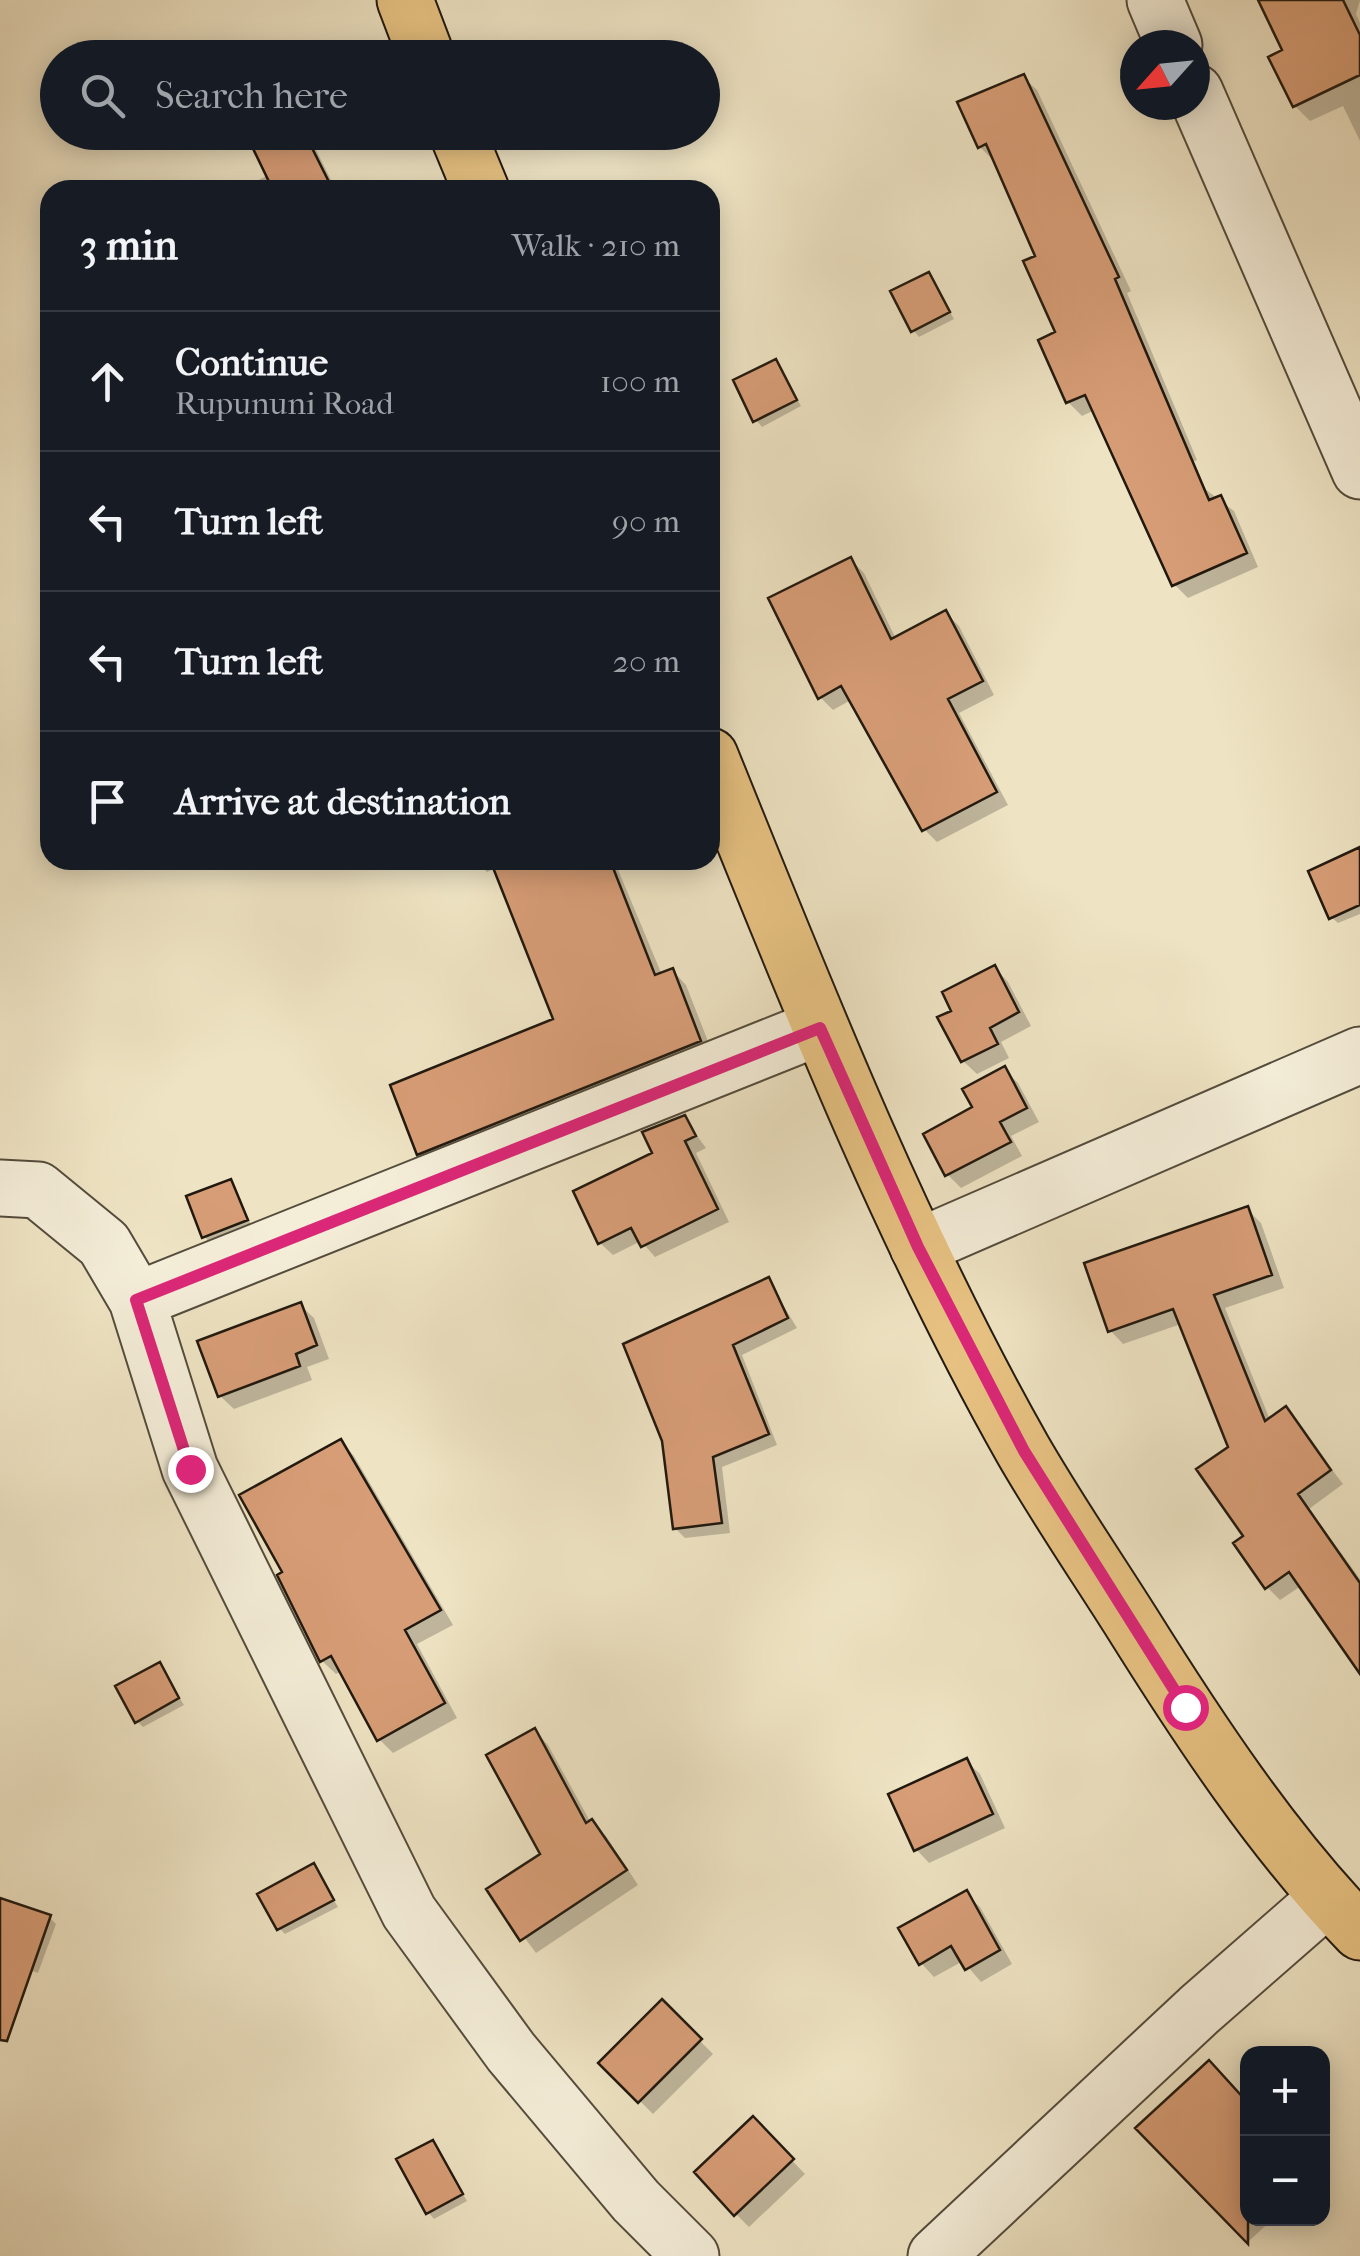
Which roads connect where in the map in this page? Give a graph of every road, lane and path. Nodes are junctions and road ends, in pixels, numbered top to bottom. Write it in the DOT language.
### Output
graph roads {
  1 [pos="405,0"];
  2 [pos="1155,0"];
  3 [pos="1168,30"];
  4 [pos="420,40"];
  5 [pos="1207,120"];
  6 [pos="464,150"];
  7 [pos="476,180"];
  8 [pos="1360,471"];
  9 [pos="720,781"];
  10 [pos="820,1028"];
  11 [pos="1360,1055"];
  12 [pos="0,1188"];
  13 [pos="918,1247"];
  14 [pos="136,1300"];
  15 [pos="1344,1915"];
  16 [pos="691,2256"];
  17 [pos="936,2256"];
  1 -- 4 [label="main road"];
  2 -- 3 [label="street"];
  5 -- 8 [label="street"];
  6 -- 7 [label="main road"];
  9 -- 10 [label="main road"];
  10 -- 13 [label="main road"];
  10 -- 14 [label="street"];
  11 -- 13 [label="street"];
  12 -- 14 [label="street"];
  13 -- 15 [label="main road"];
  14 -- 16 [label="street"];
  15 -- 17 [label="street"];
}
